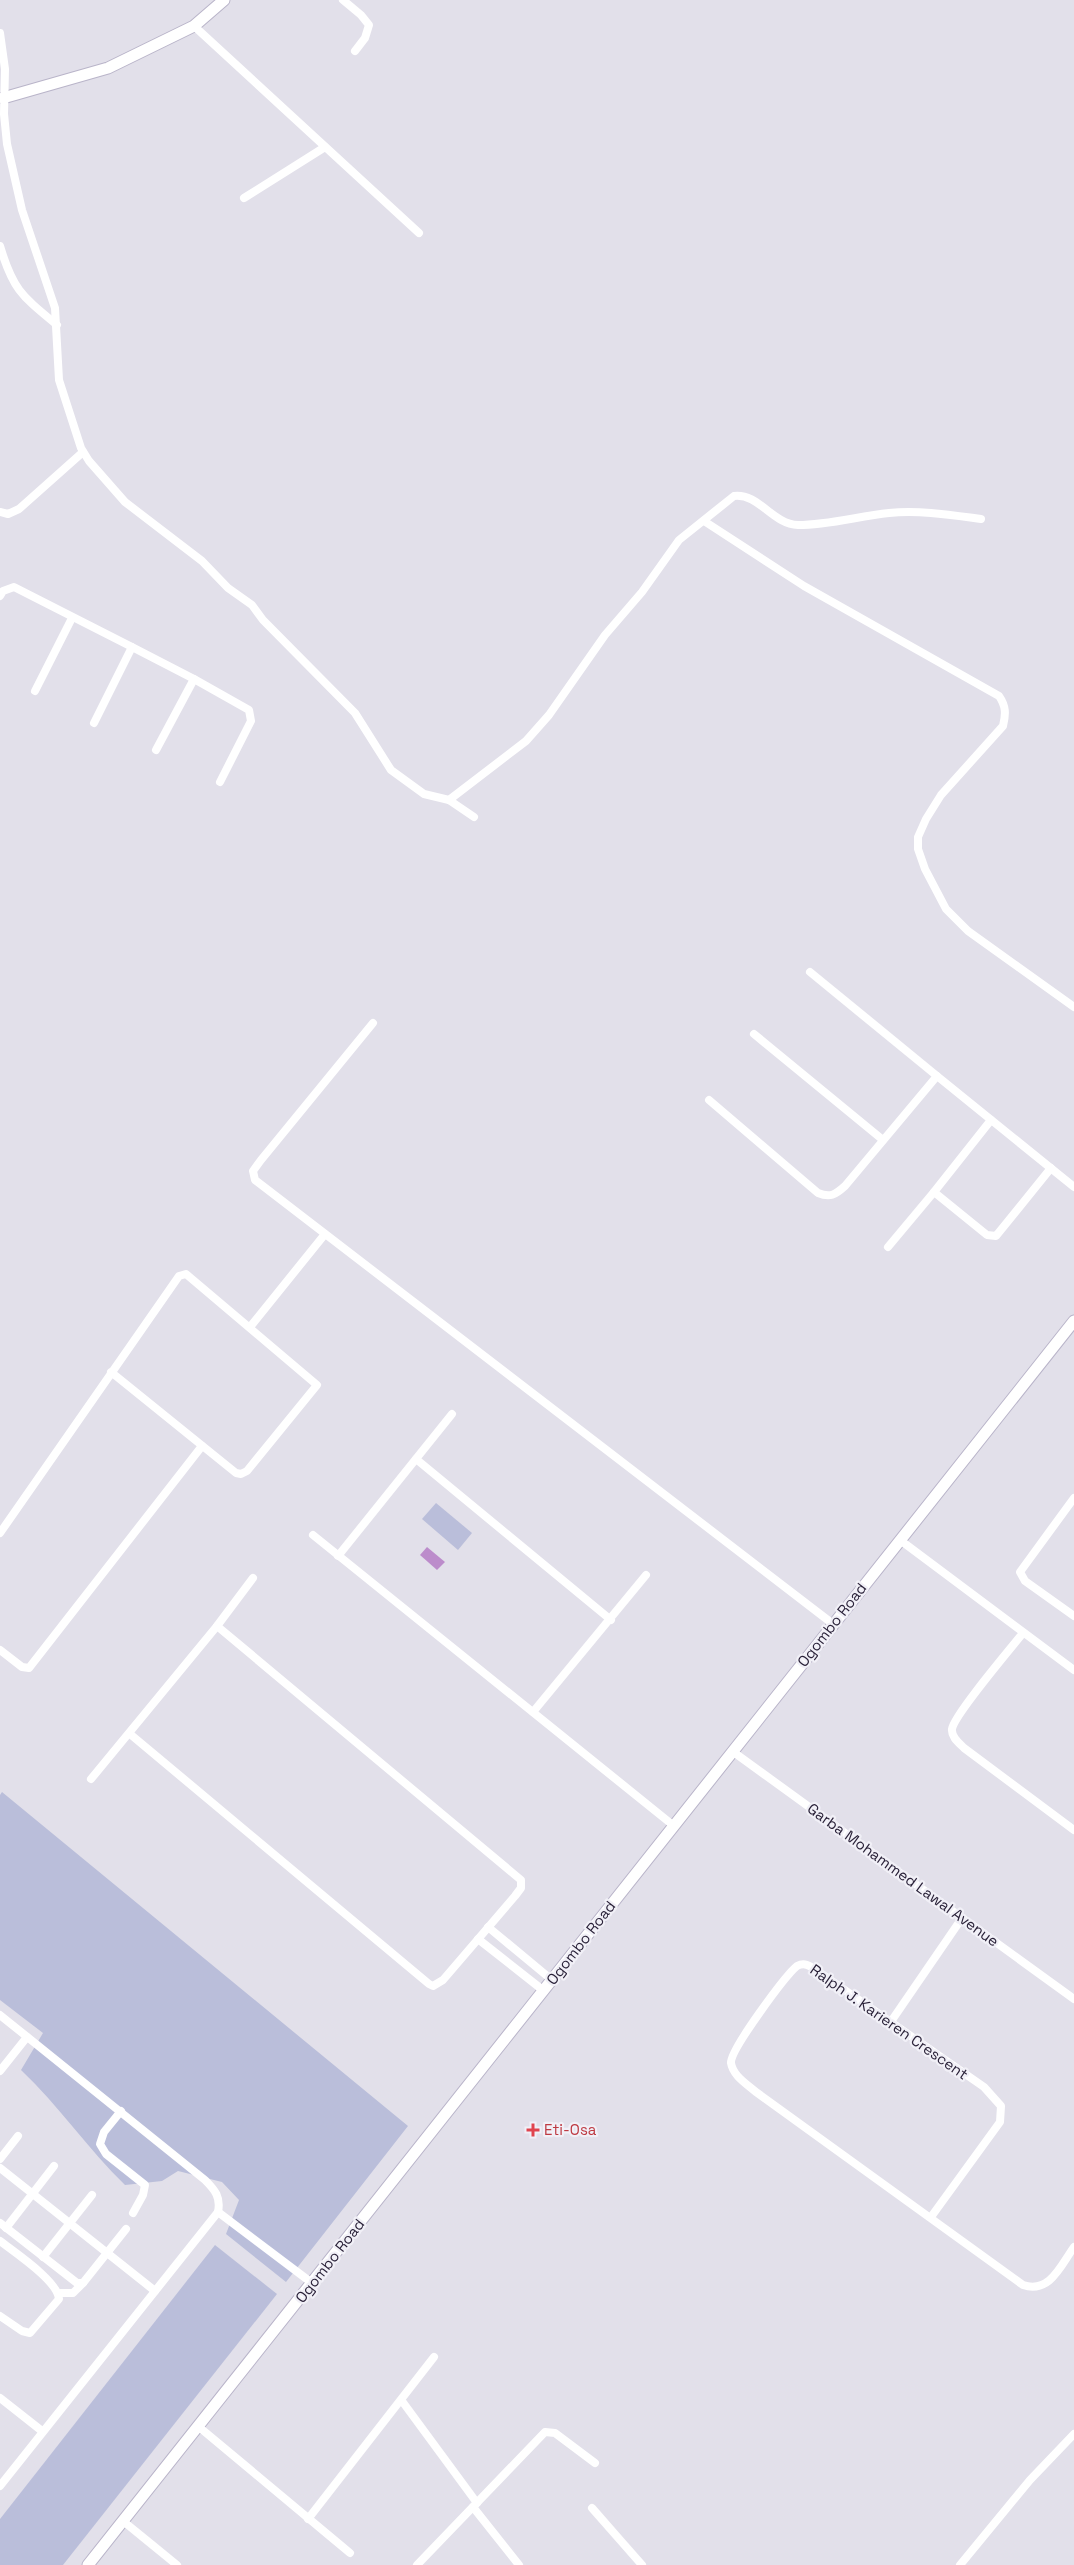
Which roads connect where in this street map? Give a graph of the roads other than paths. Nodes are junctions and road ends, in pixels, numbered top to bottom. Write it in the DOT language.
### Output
graph roads {
  1 [pos="224,0"];
  2 [pos="343,0"];
  3 [pos="194,26"];
  4 [pos="0,33"];
  5 [pos="355,51"];
  6 [pos="2,99"];
  7 [pos="325,147"];
  8 [pos="244,198"];
  9 [pos="419,233"];
  10 [pos="0,246"];
  11 [pos="57,325"];
  12 [pos="83,452"];
  13 [pos="0,512"];
  14 [pos="981,519"];
  15 [pos="704,520"];
  16 [pos="0,596"];
  17 [pos="72,618"];
  18 [pos="132,647"];
  19 [pos="194,679"];
  20 [pos="34,691"];
  21 [pos="94,723"];
  22 [pos="156,750"];
  23 [pos="220,782"];
  24 [pos="449,800"];
  25 [pos="474,817"];
  26 [pos="810,972"];
  27 [pos="1074,1007"];
  28 [pos="373,1023"];
  29 [pos="754,1034"];
  30 [pos="937,1076"];
  31 [pos="708,1100"];
  32 [pos="992,1120"];
  33 [pos="883,1140"];
  34 [pos="1051,1168"];
  35 [pos="1074,1187"];
  36 [pos="934,1192"];
  37 [pos="325,1234"];
  38 [pos="888,1247"];
  39 [pos="1074,1321"];
  40 [pos="250,1327"];
  41 [pos="111,1372"];
  42 [pos="452,1414"];
  43 [pos="202,1446"];
  44 [pos="416,1459"];
  45 [pos="1074,1498"];
  46 [pos="0,1533"];
  47 [pos="313,1535"];
  48 [pos="900,1540"];
  49 [pos="338,1556"];
  50 [pos="646,1575"];
  51 [pos="253,1578"];
  52 [pos="1074,1616"];
  53 [pos="611,1620"];
  54 [pos="833,1624"];
  55 [pos="217,1626"];
  56 [pos="1023,1633"];
  57 [pos="0,1650"];
  58 [pos="1074,1670"];
  59 [pos="533,1712"];
  60 [pos="130,1734"];
  61 [pos="732,1751"];
  62 [pos="91,1779"];
  63 [pos="674,1826"];
  64 [pos="1074,1830"];
  65 [pos="962,1918"];
  66 [pos="488,1927"];
  67 [pos="478,1939"];
  68 [pos="552,1980"];
  69 [pos="544,1992"];
  70 [pos="1074,1999"];
  71 [pos="0,2016"];
  72 [pos="890,2023"];
  73 [pos="27,2037"];
  74 [pos="0,2072"];
  75 [pos="121,2111"];
  76 [pos="18,2136"];
  77 [pos="0,2160"];
  78 [pos="54,2166"];
  79 [pos="0,2168"];
  80 [pos="32,2193"];
  81 [pos="92,2195"];
  82 [pos="218,2212"];
  83 [pos="133,2213"];
  84 [pos="931,2217"];
  85 [pos="69,2223"];
  86 [pos="3,2225"];
  87 [pos="126,2229"];
  88 [pos="0,2241"];
  89 [pos="1074,2247"];
  90 [pos="107,2254"];
  91 [pos="44,2258"];
  92 [pos="83,2283"];
  93 [pos="312,2283"];
  94 [pos="155,2291"];
  95 [pos="59,2293"];
  96 [pos="0,2316"];
  97 [pos="434,2357"];
  98 [pos="0,2398"];
  99 [pos="402,2401"];
  100 [pos="199,2427"];
  101 [pos="42,2431"];
  102 [pos="1074,2434"];
  103 [pos="595,2463"];
  104 [pos="0,2486"];
  105 [pos="475,2505"];
  106 [pos="592,2508"];
  107 [pos="308,2519"];
  108 [pos="123,2521"];
  109 [pos="350,2553"];
  110 [pos="88,2565"];
  111 [pos="177,2565"];
  112 [pos="417,2565"];
  113 [pos="519,2565"];
  114 [pos="642,2565"];
  115 [pos="960,2565"];
  1 -- 3 [label="main road"];
  2 -- 5 [label="street"];
  3 -- 6 [label="main road"];
  3 -- 7 [label="street"];
  4 -- 6 [label="street"];
  6 -- 11 [label="street"];
  7 -- 8 [label="street"];
  7 -- 9 [label="street"];
  10 -- 11 [label="street"];
  11 -- 12 [label="street"];
  12 -- 13 [label="street"];
  12 -- 24 [label="street"];
  14 -- 15 [label="street"];
  15 -- 24 [label="street"];
  15 -- 27 [label="street"];
  16 -- 17 [label="street"];
  17 -- 18 [label="street"];
  17 -- 20 [label="street"];
  18 -- 19 [label="street"];
  18 -- 21 [label="street"];
  19 -- 22 [label="street"];
  19 -- 23 [label="street"];
  24 -- 25 [label="street"];
  26 -- 30 [label="street"];
  28 -- 37 [label="street"];
  29 -- 33 [label="street"];
  30 -- 32 [label="street"];
  30 -- 33 [label="street"];
  31 -- 33 [label="street"];
  32 -- 34 [label="street"];
  32 -- 36 [label="street"];
  34 -- 35 [label="street"];
  34 -- 36 [label="street"];
  36 -- 38 [label="street"];
  37 -- 40 [label="street"];
  37 -- 54 [label="street"];
  39 -- 48 [label="main road, Ogombo Road"];
  40 -- 41 [label="street"];
  40 -- 43 [label="street"];
  41 -- 43 [label="street"];
  41 -- 46 [label="street"];
  42 -- 44 [label="street"];
  43 -- 57 [label="street"];
  44 -- 49 [label="street"];
  44 -- 53 [label="street"];
  45 -- 52 [label="street"];
  47 -- 49 [label="street"];
  48 -- 54 [label="main road, Ogombo Road"];
  48 -- 56 [label="street"];
  49 -- 59 [label="street"];
  50 -- 53 [label="street"];
  51 -- 55 [label="street"];
  53 -- 59 [label="street"];
  54 -- 61 [label="main road, Ogombo Road"];
  55 -- 60 [label="street"];
  55 -- 66 [label="street"];
  56 -- 58 [label="street"];
  56 -- 64 [label="street"];
  59 -- 63 [label="street"];
  60 -- 62 [label="street"];
  60 -- 67 [label="street"];
  61 -- 63 [label="main road, Ogombo Road"];
  61 -- 65 [label="street, Garba Mohammed Lawal Avenue"];
  63 -- 68 [label="main road, Ogombo Road"];
  65 -- 70 [label="street, Garba Mohammed Lawal Avenue"];
  65 -- 72 [label="street"];
  66 -- 67 [label="street"];
  66 -- 68 [label="street"];
  67 -- 69 [label="street"];
  68 -- 69 [label="main road, Ogombo Road"];
  69 -- 93 [label="main road, Ogombo Road"];
  71 -- 73 [label="street"];
  72 -- 84 [label="street, Ralph J. Karieren Crescent"];
  72 -- 84 [label="street, Ralph J. Karieren Crescent"];
  73 -- 74 [label="street"];
  73 -- 75 [label="street"];
  75 -- 82 [label="street"];
  75 -- 83 [label="street"];
  76 -- 77 [label="street"];
  78 -- 80 [label="street"];
  79 -- 80 [label="street"];
  80 -- 85 [label="street"];
  80 -- 86 [label="street"];
  81 -- 85 [label="street"];
  82 -- 93 [label="street"];
  82 -- 94 [label="street"];
  84 -- 89 [label="street, Ralph J. Karieren Crescent"];
  85 -- 90 [label="street"];
  85 -- 91 [label="street"];
  86 -- 91 [label="street"];
  87 -- 90 [label="street"];
  88 -- 95 [label="street"];
  90 -- 92 [label="street"];
  90 -- 94 [label="street"];
  91 -- 92 [label="street"];
  92 -- 95 [label="street"];
  93 -- 100 [label="main road, Ogombo Road"];
  94 -- 101 [label="street"];
  95 -- 96 [label="street"];
  97 -- 99 [label="street"];
  98 -- 101 [label="street"];
  99 -- 105 [label="street"];
  99 -- 107 [label="street"];
  100 -- 107 [label="street"];
  100 -- 108 [label="main road, Ogombo Road"];
  101 -- 104 [label="street"];
  102 -- 115 [label="street"];
  103 -- 105 [label="street"];
  105 -- 112 [label="street"];
  105 -- 113 [label="street"];
  106 -- 114 [label="street"];
  107 -- 109 [label="street"];
  108 -- 110 [label="main road, Ogombo Road"];
  108 -- 111 [label="street"];
}
